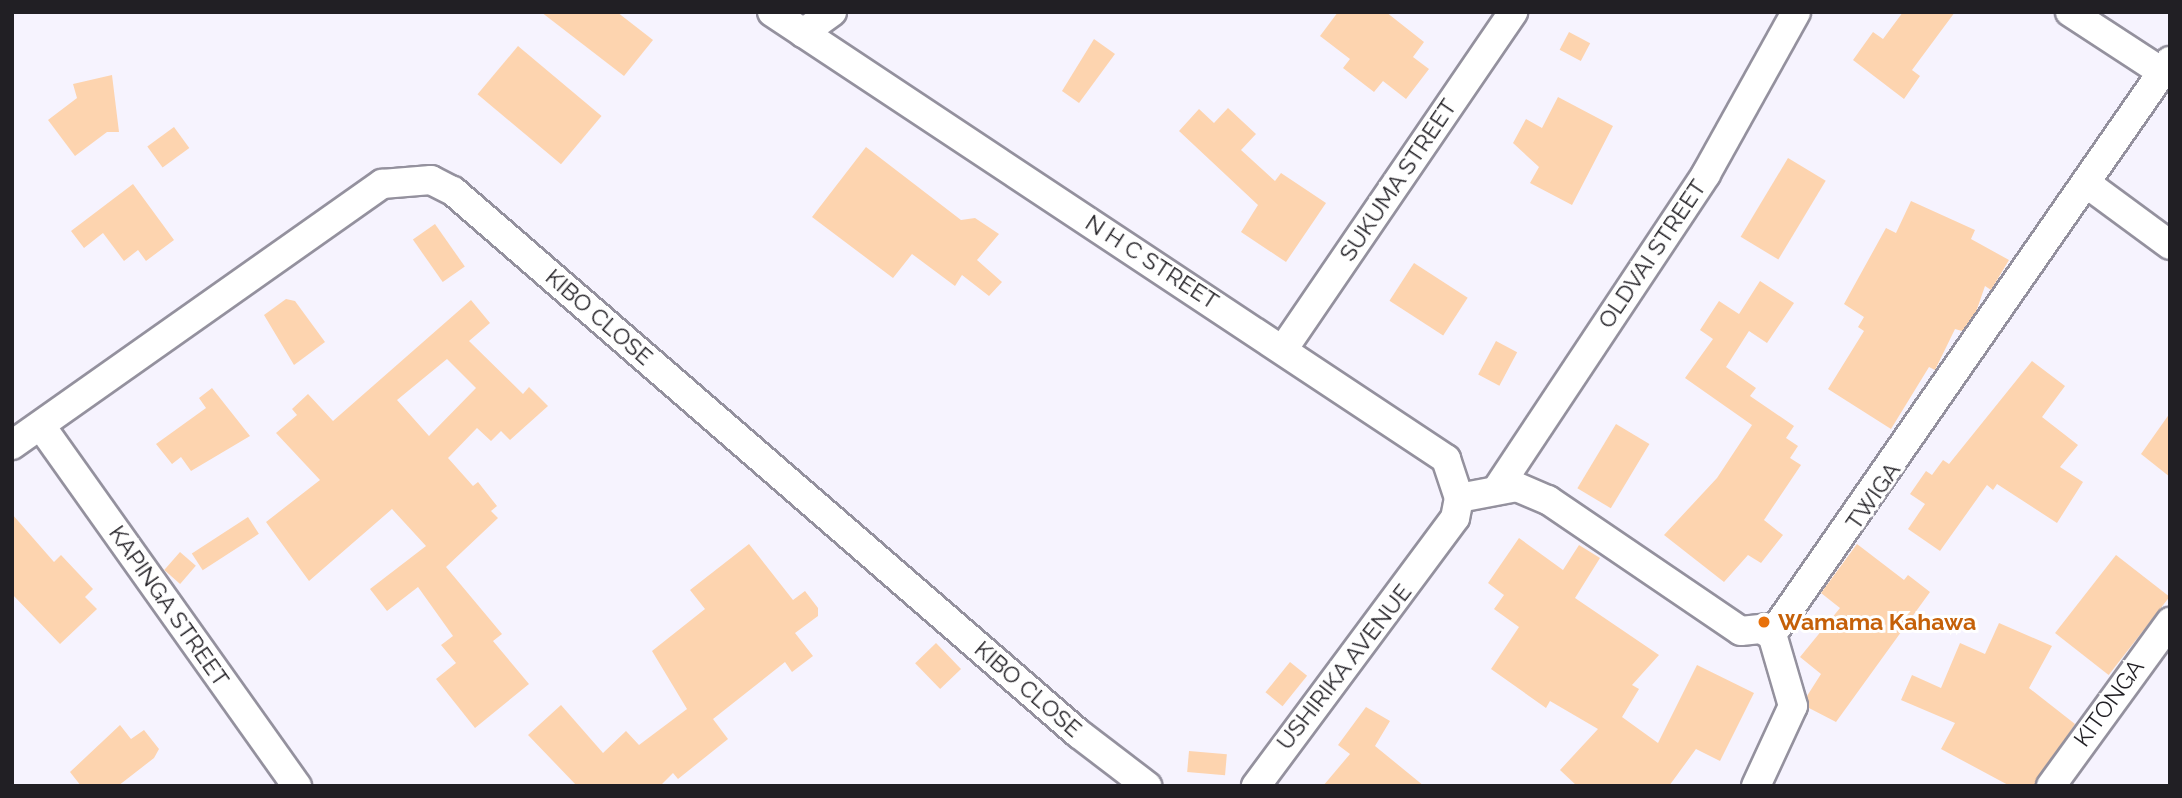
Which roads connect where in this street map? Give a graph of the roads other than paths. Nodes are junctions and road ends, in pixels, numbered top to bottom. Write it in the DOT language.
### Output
graph roads {
  1 [pos="772,12"];
  2 [pos="832,12"];
  3 [pos="1796,12"];
  4 [pos="2070,12"];
  5 [pos="1503,15"];
  6 [pos="803,33"];
  7 [pos="2166,66"];
  8 [pos="2086,183"];
  9 [pos="2170,245"];
  10 [pos="1284,348"];
  11 [pos="41,426"];
  12 [pos="12,445"];
  13 [pos="1497,489"];
  14 [pos="1459,498"];
  15 [pos="2170,622"];
  16 [pos="1766,632"];
  17 [pos="297,786"];
  18 [pos="1147,786"];
  19 [pos="1256,786"];
  20 [pos="1756,786"];
  21 [pos="2051,786"];
  1 -- 6 [label="street, N H C STREET"];
  2 -- 6 [label="street"];
  3 -- 13 [label="street, OLDVAI STREET"];
  4 -- 7 [label="street"];
  5 -- 10 [label="street, SUKUMA STREET"];
  6 -- 10 [label="street, N H C STREET"];
  7 -- 8 [label="street, TWIGA"];
  8 -- 9 [label="street"];
  8 -- 16 [label="street, TWIGA"];
  10 -- 14 [label="street, N H C STREET"];
  11 -- 12 [label="street, KIBO CLOSE"];
  11 -- 17 [label="street, KAPINGA STREET"];
  11 -- 18 [label="street, KIBO CLOSE"];
  13 -- 14 [label="street"];
  13 -- 16 [label="street"];
  14 -- 19 [label="street, USHIRIKA AVENUE"];
  15 -- 21 [label="street, KITONGA"];
  16 -- 20 [label="street"];
}
